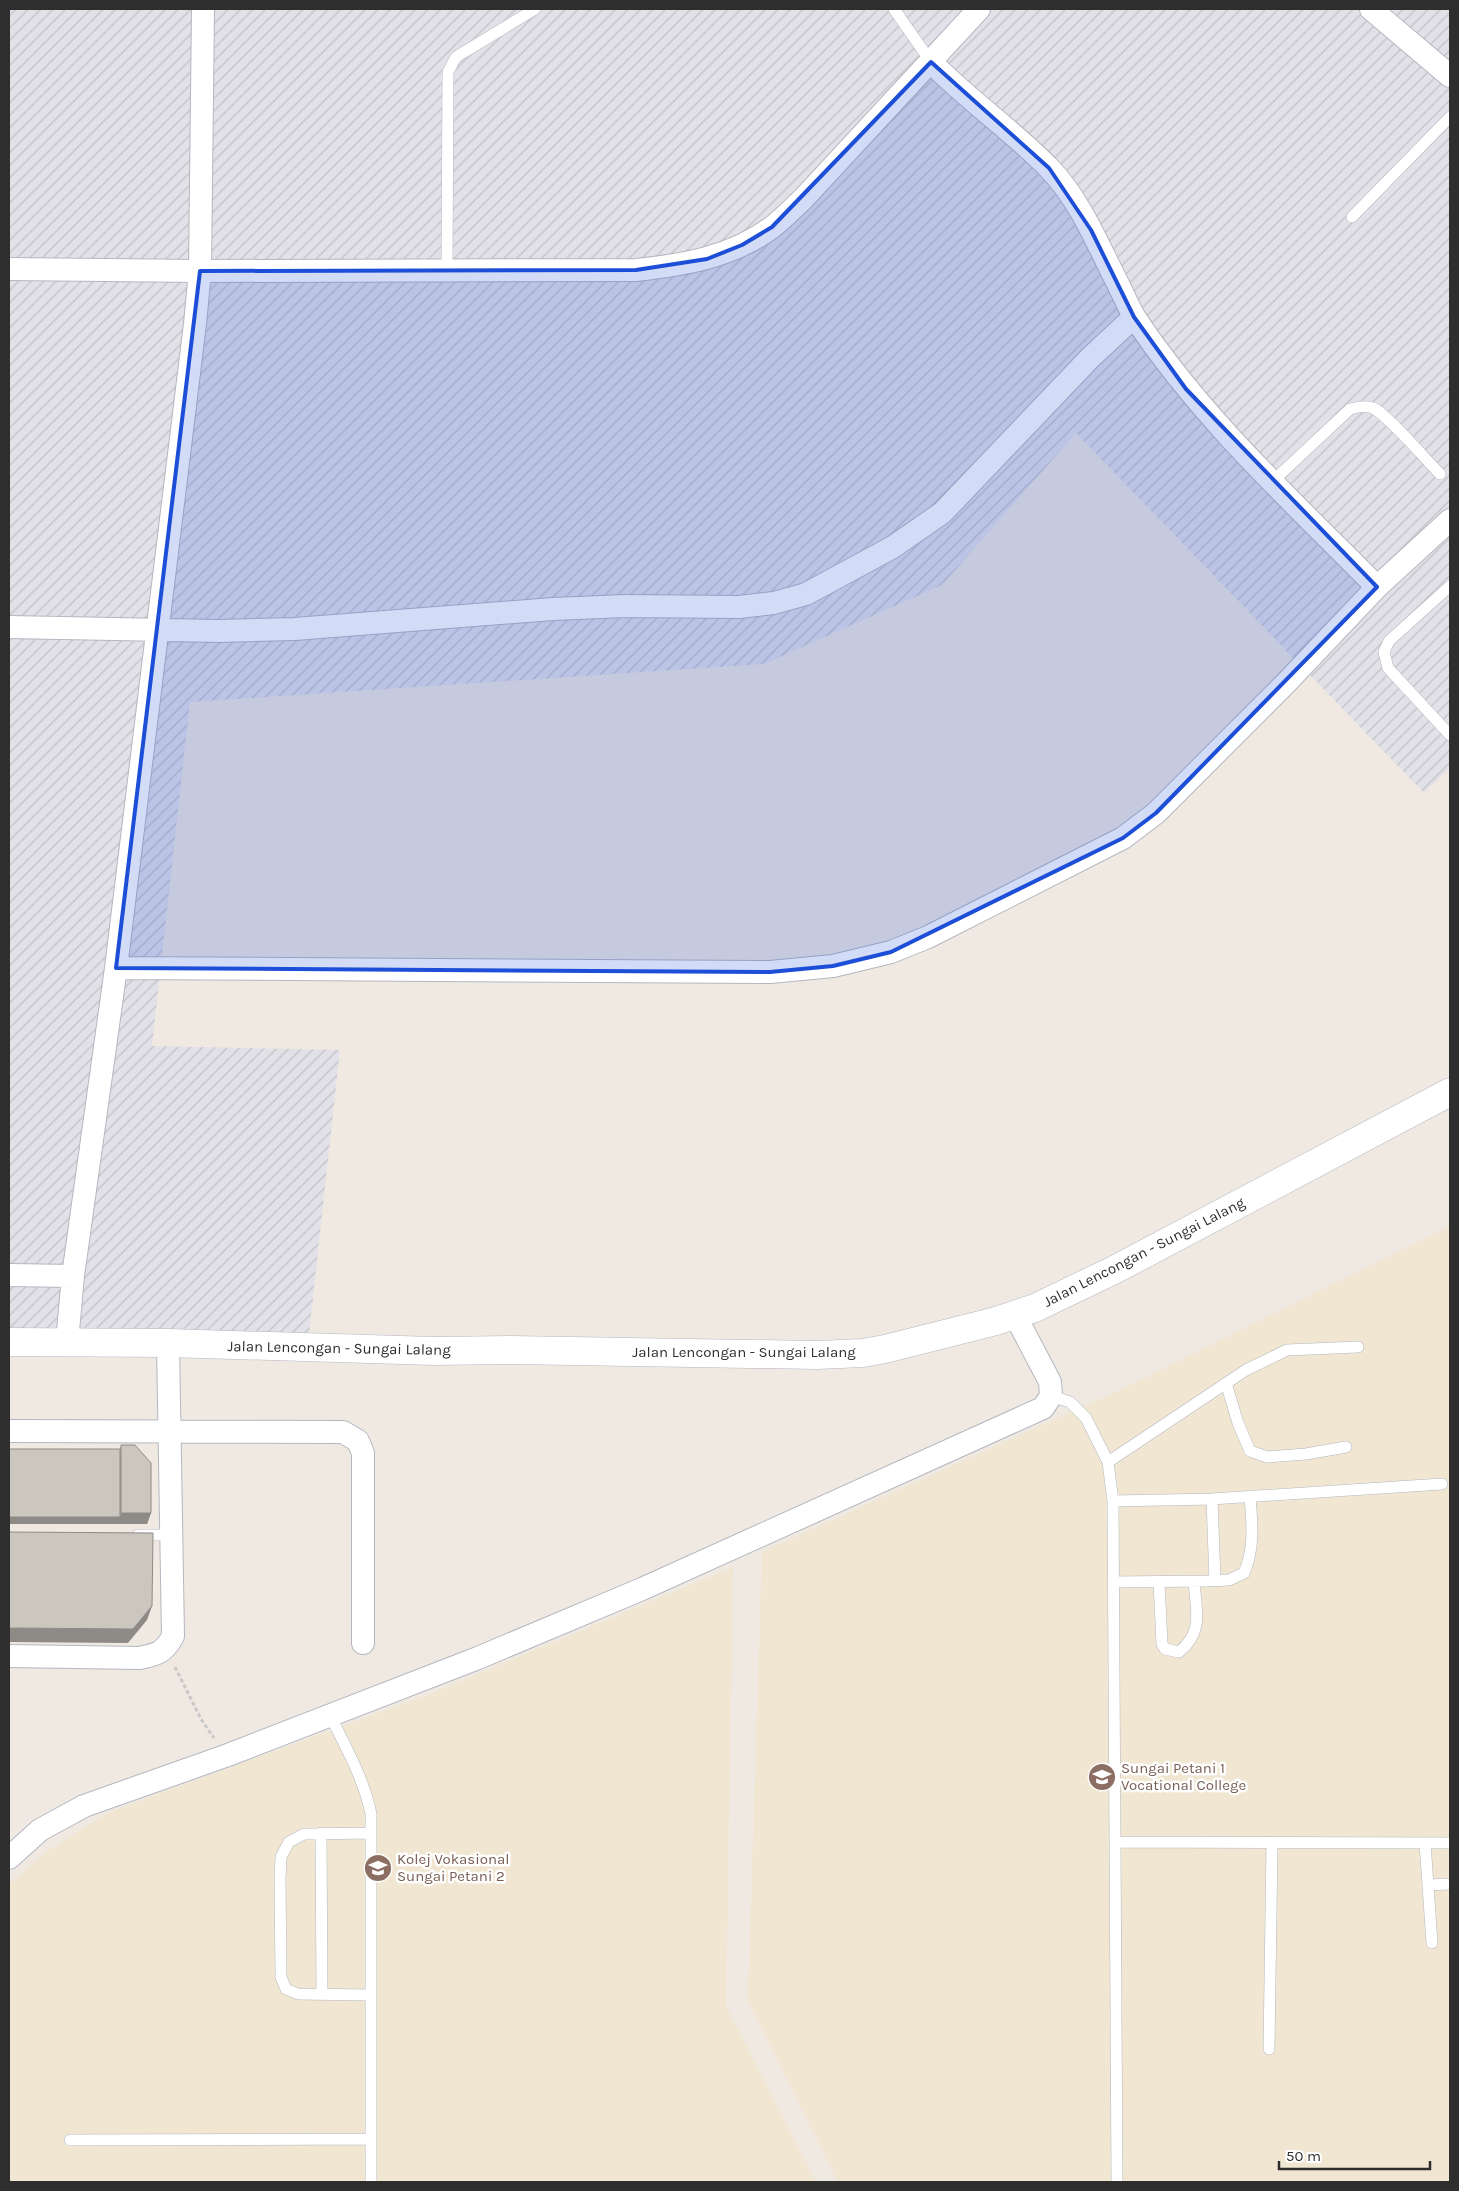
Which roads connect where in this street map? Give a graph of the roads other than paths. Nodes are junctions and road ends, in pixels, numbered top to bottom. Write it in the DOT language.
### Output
graph roads {
  1 [pos="203,9"];
  2 [pos="535,9"];
  3 [pos="894,9"];
  4 [pos="978,9"];
  5 [pos="1370,9"];
  6 [pos="931,62"];
  7 [pos="1450,76"];
  8 [pos="1450,117"];
  9 [pos="1352,217"];
  10 [pos="9,269"];
  11 [pos="446,270"];
  12 [pos="200,271"];
  13 [pos="1134,317"];
  14 [pos="1440,474"];
  15 [pos="1273,481"];
  16 [pos="1449,525"];
  17 [pos="1450,586"];
  18 [pos="1377,588"];
  19 [pos="9,627"];
  20 [pos="158,629"];
  21 [pos="1450,735"];
  22 [pos="116,968"];
  23 [pos="1450,1092"];
  24 [pos="9,1275"];
  25 [pos="73,1276"];
  26 [pos="1015,1315"];
  27 [pos="9,1342"];
  28 [pos="67,1342"];
  29 [pos="168,1343"];
  30 [pos="1358,1347"];
  31 [pos="1226,1383"];
  32 [pos="1051,1396"];
  33 [pos="9,1431"];
  34 [pos="168,1431"];
  35 [pos="1346,1446"];
  36 [pos="1108,1462"];
  37 [pos="1442,1484"];
  38 [pos="1250,1496"];
  39 [pos="1212,1499"];
  40 [pos="1113,1501"];
  41 [pos="124,1535"];
  42 [pos="171,1535"];
  43 [pos="1215,1581"];
  44 [pos="1113,1582"];
  45 [pos="1158,1582"];
  46 [pos="1194,1582"];
  47 [pos="363,1642"];
  48 [pos="9,1656"];
  49 [pos="330,1715"];
  50 [pos="321,1833"];
  51 [pos="371,1833"];
  52 [pos="1115,1842"];
  53 [pos="1425,1843"];
  54 [pos="1450,1843"];
  55 [pos="1272,1844"];
  56 [pos="9,1858"];
  57 [pos="1450,1884"];
  58 [pos="1428,1885"];
  59 [pos="1432,1943"];
  60 [pos="322,1994"];
  61 [pos="370,1995"];
  62 [pos="1269,2049"];
  63 [pos="371,2139"];
  64 [pos="70,2140"];
  65 [pos="371,2182"];
  66 [pos="1117,2182"];
  1 -- 12 [label="street"];
  2 -- 11 [label="lane"];
  3 -- 6 [label="lane"];
  4 -- 6 [label="street"];
  5 -- 7 [label="street"];
  6 -- 11 [label="street"];
  6 -- 13 [label="street"];
  8 -- 9 [label="lane"];
  10 -- 12 [label="street"];
  11 -- 12 [label="street"];
  12 -- 20 [label="street"];
  13 -- 15 [label="street"];
  13 -- 20 [label="street"];
  14 -- 15 [label="lane"];
  15 -- 18 [label="street"];
  16 -- 18 [label="street"];
  17 -- 21 [label="lane"];
  18 -- 22 [label="street"];
  19 -- 20 [label="street"];
  20 -- 22 [label="street"];
  22 -- 25 [label="street"];
  23 -- 26 [label="street, Jalan Lencongan - Sungai Lalang"];
  24 -- 25 [label="street"];
  25 -- 28 [label="street"];
  26 -- 29 [label="street, Jalan Lencongan - Sungai Lalang"];
  26 -- 32 [label="street"];
  27 -- 28 [label="street, Jalan Lencongan - Sungai Lalang"];
  28 -- 29 [label="street, Jalan Lencongan - Sungai Lalang"];
  29 -- 34 [label="street"];
  30 -- 31 [label="lane"];
  31 -- 35 [label="lane"];
  31 -- 36 [label="lane"];
  32 -- 36 [label="lane"];
  32 -- 49 [label="street"];
  33 -- 34 [label="street"];
  34 -- 42 [label="street"];
  34 -- 47 [label="street"];
  36 -- 40 [label="lane"];
  37 -- 38 [label="lane"];
  38 -- 39 [label="lane"];
  38 -- 43 [label="lane"];
  39 -- 40 [label="lane"];
  39 -- 43 [label="lane"];
  40 -- 44 [label="lane"];
  41 -- 42 [label="lane"];
  42 -- 48 [label="street"];
  43 -- 46 [label="lane"];
  44 -- 45 [label="lane"];
  44 -- 52 [label="lane"];
  45 -- 46 [label="lane"];
  45 -- 46 [label="lane"];
  49 -- 51 [label="lane"];
  49 -- 56 [label="street"];
  50 -- 51 [label="lane"];
  50 -- 60 [label="lane"];
  50 -- 60 [label="lane"];
  51 -- 61 [label="lane"];
  52 -- 55 [label="lane"];
  52 -- 66 [label="lane"];
  53 -- 54 [label="lane"];
  53 -- 55 [label="lane"];
  53 -- 58 [label="lane"];
  55 -- 62 [label="lane"];
  57 -- 58 [label="lane"];
  58 -- 59 [label="lane"];
  60 -- 61 [label="lane"];
  61 -- 63 [label="lane"];
  63 -- 64 [label="lane"];
  63 -- 65 [label="lane"];
}
